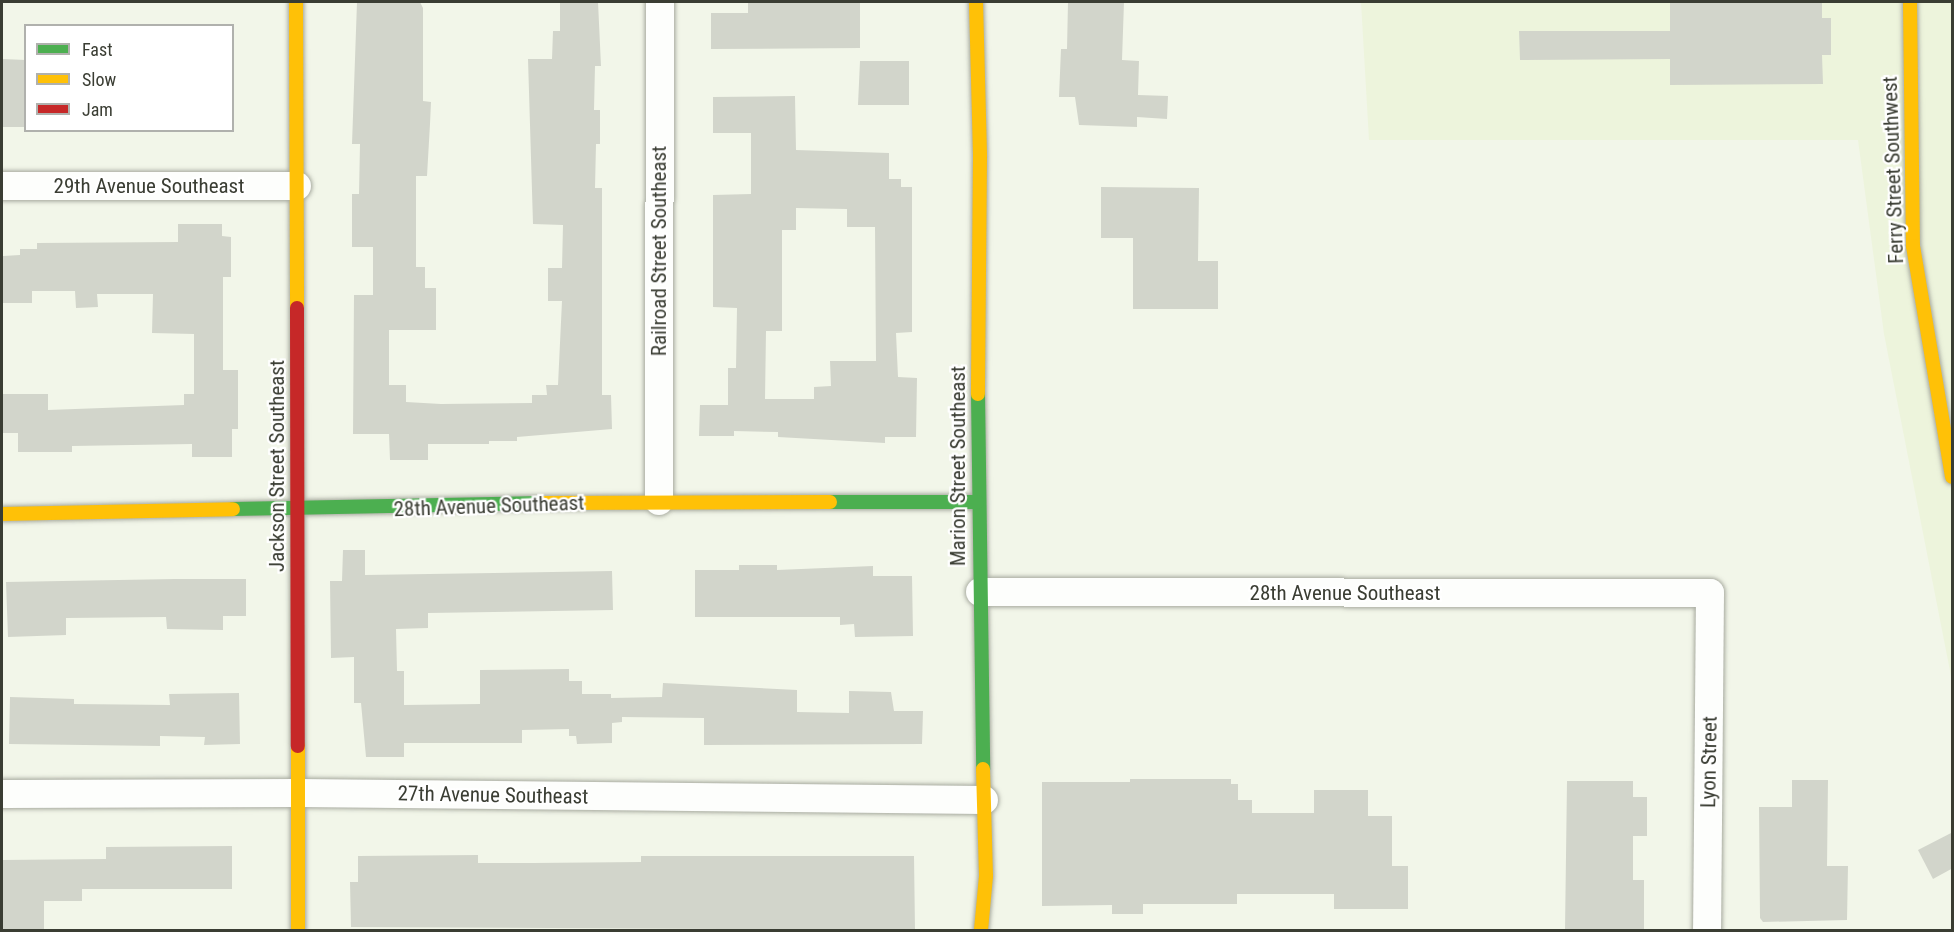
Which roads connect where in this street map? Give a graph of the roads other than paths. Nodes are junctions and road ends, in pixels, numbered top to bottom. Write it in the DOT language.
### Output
graph roads {
  1 [pos="296,2"];
  2 [pos="660,2"];
  3 [pos="976,2"];
  4 [pos="1910,2"];
  5 [pos="2,186"];
  6 [pos="297,186"];
  7 [pos="1953,477"];
  8 [pos="659,501"];
  9 [pos="977,502"];
  10 [pos="297,510"];
  11 [pos="2,514"];
  12 [pos="980,592"];
  13 [pos="1710,593"];
  14 [pos="299,793"];
  15 [pos="2,794"];
  16 [pos="984,800"];
  17 [pos="298,930"];
  18 [pos="981,930"];
  19 [pos="1707,930"];
  1 -- 6 [label="street, Jackson Street Southeast"];
  2 -- 8 [label="street, Railroad Street Southeast"];
  3 -- 9 [label="street, Marion Street Southeast"];
  4 -- 7 [label="street, Ferry Street Southwest"];
  5 -- 6 [label="street, 29th Avenue Southeast"];
  6 -- 10 [label="street, Jackson Street Southeast"];
  8 -- 9 [label="street, 28th Avenue Southeast"];
  8 -- 10 [label="street, 28th Avenue Southeast"];
  9 -- 12 [label="street, Marion Street Southeast"];
  10 -- 11 [label="street, 28th Avenue Southeast"];
  10 -- 14 [label="street, Jackson Street Southeast"];
  12 -- 13 [label="street, 28th Avenue Southeast"];
  12 -- 16 [label="street, Marion Street Southeast"];
  13 -- 19 [label="street, Lyon Street"];
  14 -- 15 [label="street, 27th Avenue Southeast"];
  14 -- 16 [label="street, 27th Avenue Southeast"];
  14 -- 17 [label="street, Jackson Street Southeast"];
  16 -- 18 [label="street, Marion Street Southeast"];
}
